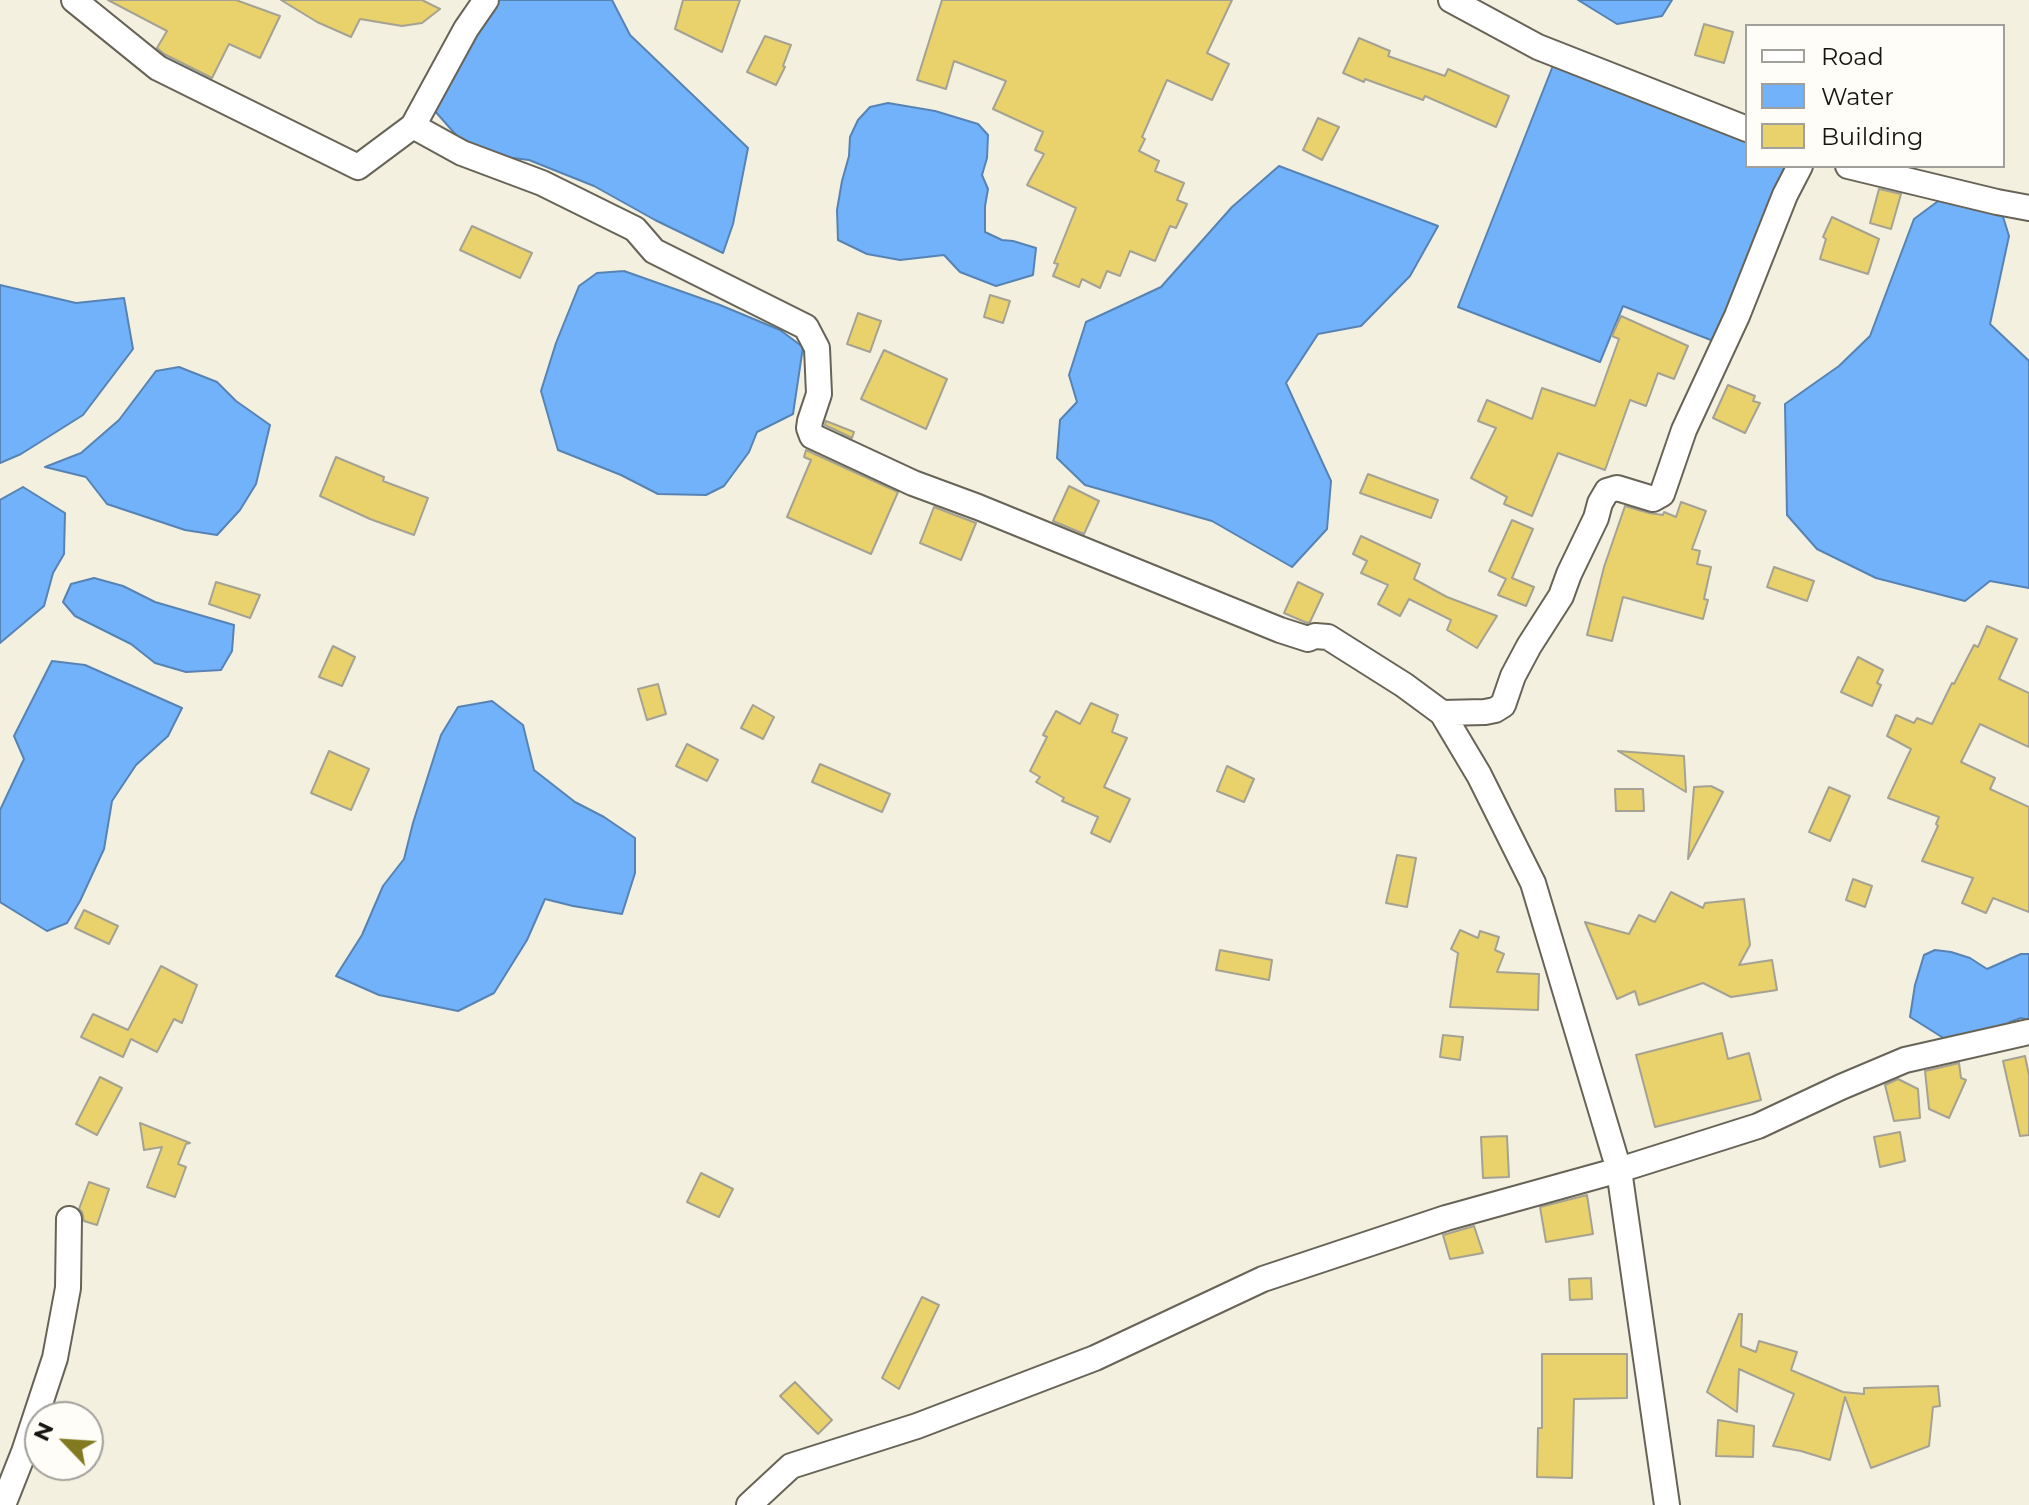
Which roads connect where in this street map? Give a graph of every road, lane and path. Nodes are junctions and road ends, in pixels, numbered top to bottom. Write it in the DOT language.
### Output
graph roads {
  1 [pos="74,0"];
  2 [pos="486,0"];
  3 [pos="1451,0"];
  4 [pos="413,126"];
  5 [pos="1745,128"];
  6 [pos="1799,168"];
  7 [pos="1856,168"];
  8 [pos="2029,208"];
  9 [pos="1442,713"];
  10 [pos="2029,1032"];
  11 [pos="1619,1170"];
  12 [pos="69,1219"];
  13 [pos="3,1505"];
  14 [pos="749,1505"];
  15 [pos="1667,1505"];
  1 -- 4 [label="street"];
  2 -- 4 [label="street"];
  3 -- 5 [label="street"];
  4 -- 9 [label="street"];
  6 -- 9 [label="street"];
  7 -- 8 [label="street"];
  9 -- 11 [label="street"];
  10 -- 11 [label="street"];
  11 -- 14 [label="street"];
  11 -- 15 [label="street"];
  12 -- 13 [label="street"];
}
